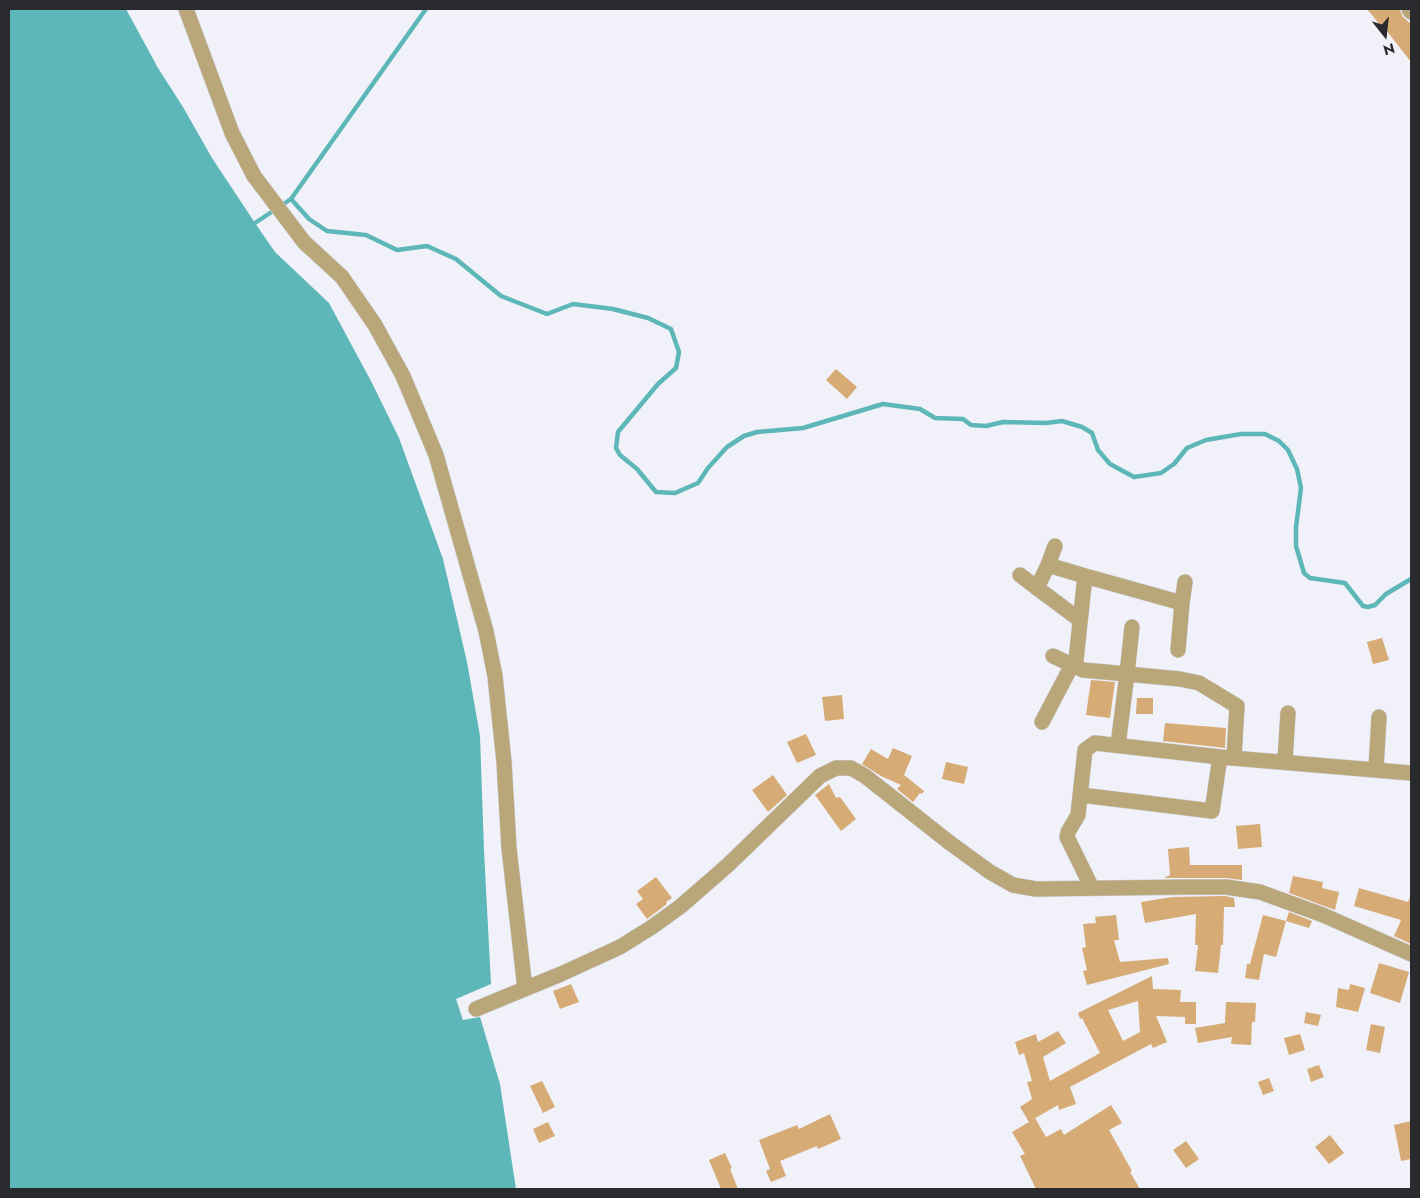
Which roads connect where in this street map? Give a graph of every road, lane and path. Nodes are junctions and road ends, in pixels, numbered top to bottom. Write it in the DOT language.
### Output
graph roads {
  1 [pos="186,9"];
  2 [pos="1055,546"];
  3 [pos="1048,565"];
  4 [pos="1020,575"];
  5 [pos="1085,576"];
  6 [pos="1185,582"];
  7 [pos="1038,588"];
  8 [pos="1182,603"];
  9 [pos="1080,620"];
  10 [pos="1132,627"];
  11 [pos="1178,650"];
  12 [pos="1053,656"];
  13 [pos="1072,665"];
  14 [pos="1127,674"];
  15 [pos="1288,713"];
  16 [pos="1380,717"];
  17 [pos="1042,722"];
  18 [pos="1118,745"];
  19 [pos="1227,757"];
  20 [pos="1285,761"];
  21 [pos="1376,769"];
  22 [pos="1411,773"];
  23 [pos="1081,796"];
  24 [pos="1092,888"];
  25 [pos="1411,954"];
  26 [pos="525,989"];
  27 [pos="476,1009"];
  1 -- 26 [label="street"];
  2 -- 3 [label="street"];
  3 -- 5 [label="street"];
  3 -- 7 [label="street"];
  4 -- 7 [label="street"];
  5 -- 8 [label="street"];
  5 -- 9 [label="street"];
  6 -- 8 [label="street"];
  7 -- 9 [label="street"];
  8 -- 11 [label="street"];
  9 -- 13 [label="street"];
  10 -- 14 [label="street"];
  12 -- 13 [label="street"];
  13 -- 14 [label="street"];
  13 -- 17 [label="street"];
  14 -- 18 [label="street"];
  14 -- 19 [label="street"];
  15 -- 20 [label="street"];
  16 -- 21 [label="street"];
  18 -- 19 [label="street"];
  18 -- 23 [label="street"];
  19 -- 20 [label="street"];
  19 -- 23 [label="street"];
  20 -- 21 [label="street"];
  21 -- 22 [label="street"];
  23 -- 24 [label="street"];
  24 -- 25 [label="street"];
  24 -- 26 [label="street"];
  26 -- 27 [label="street"];
}
